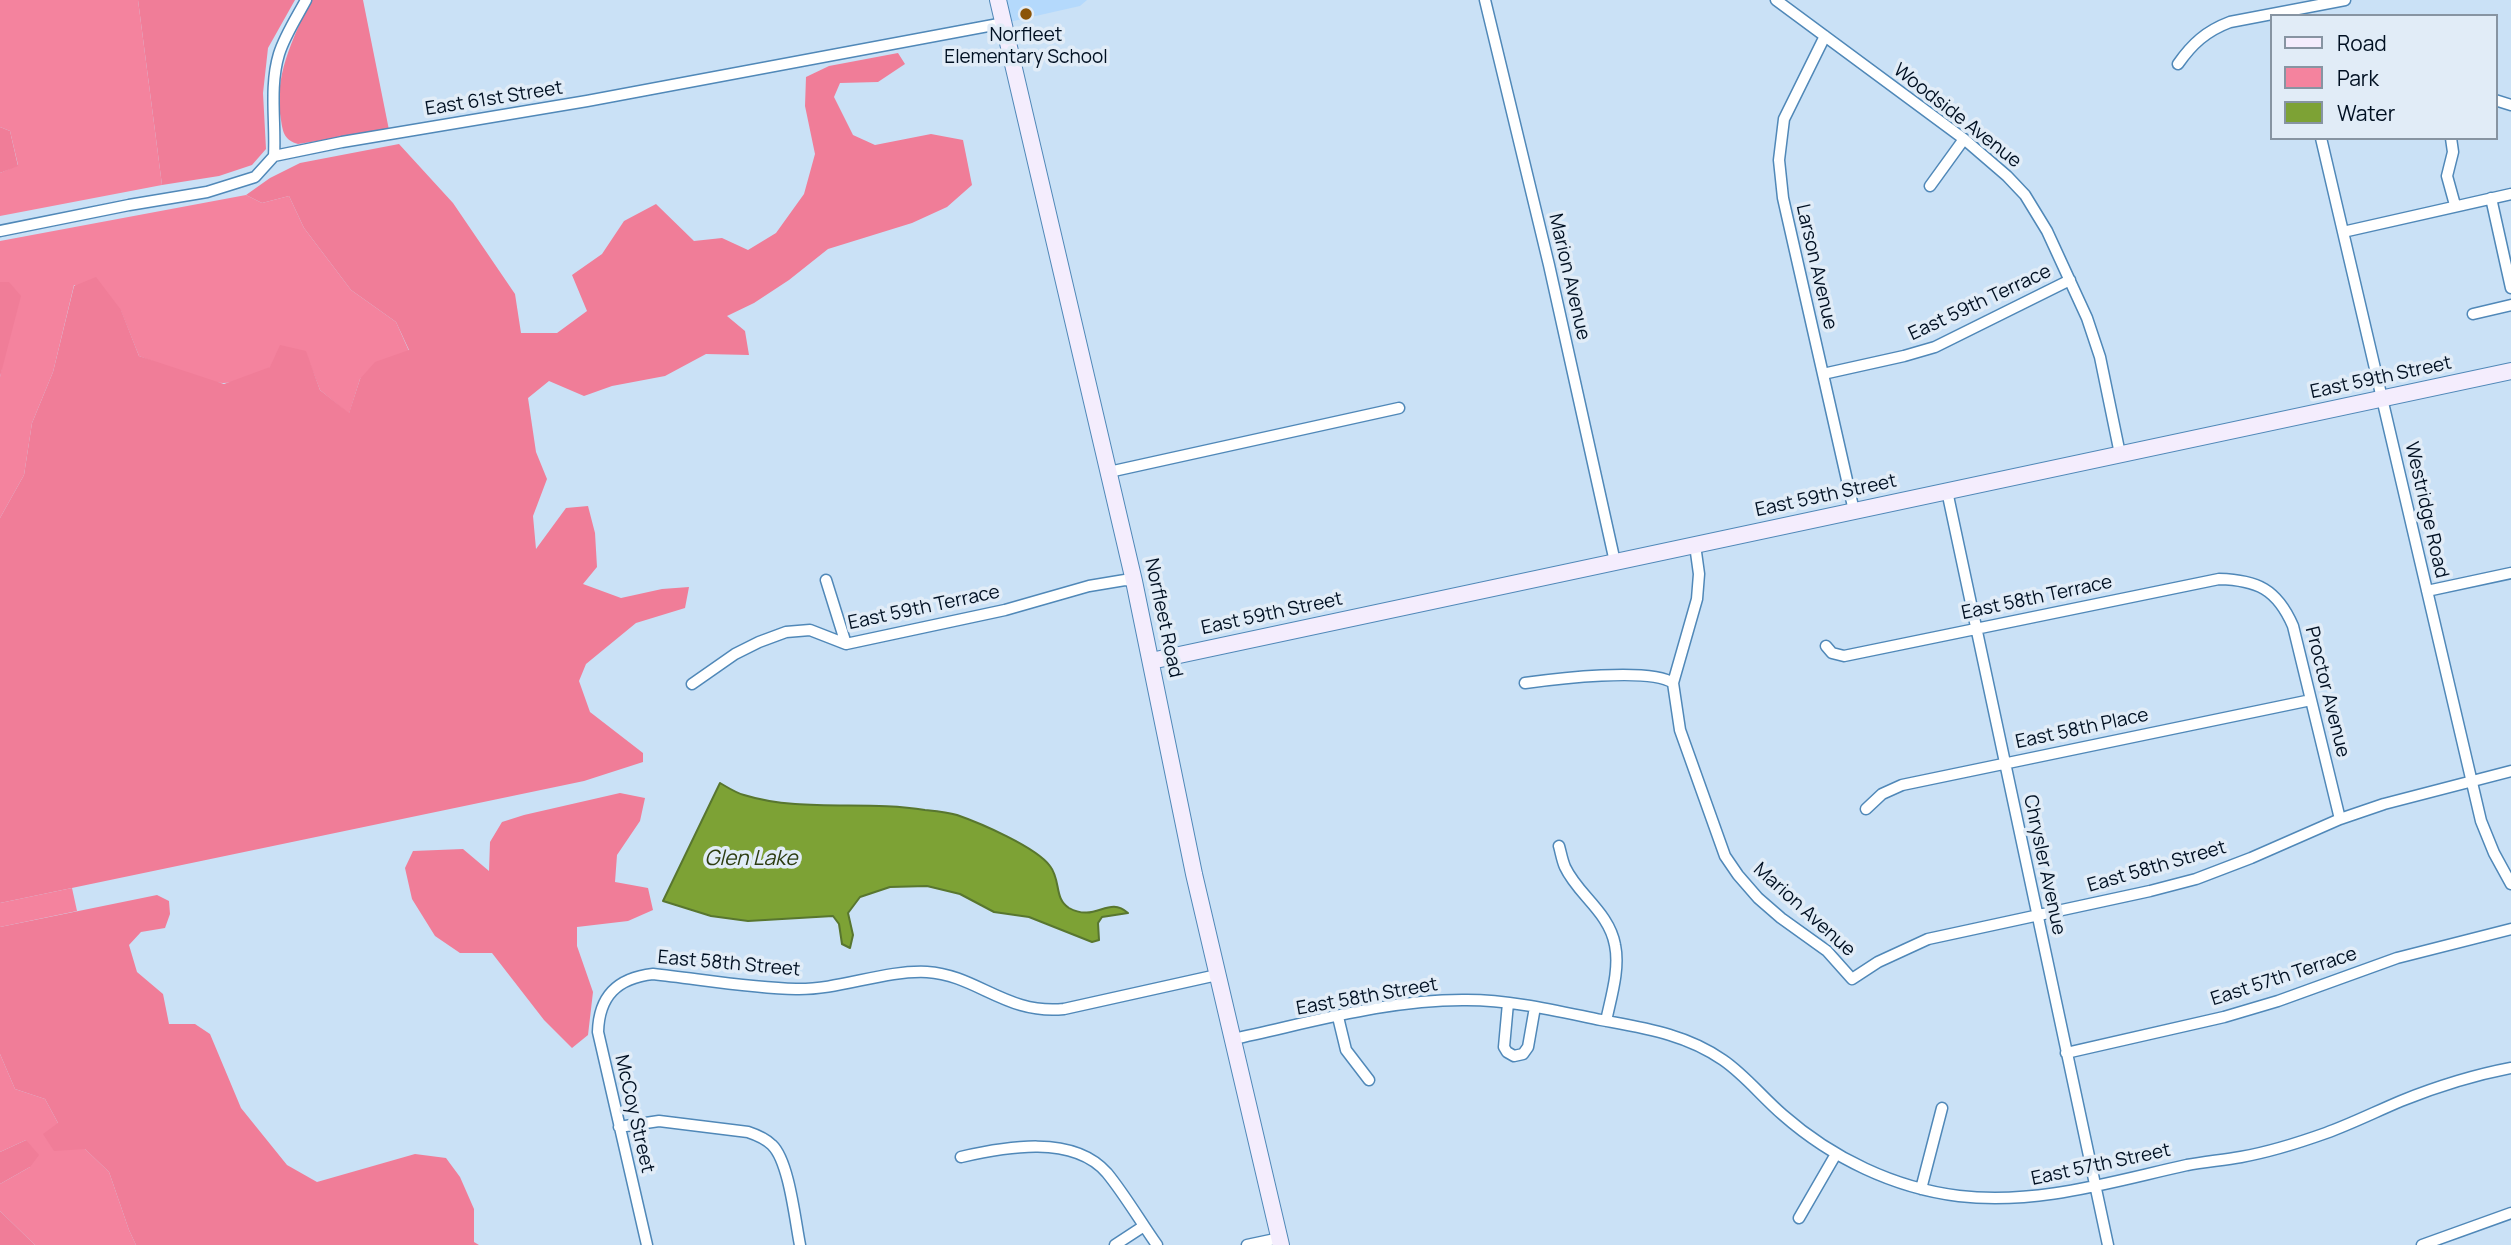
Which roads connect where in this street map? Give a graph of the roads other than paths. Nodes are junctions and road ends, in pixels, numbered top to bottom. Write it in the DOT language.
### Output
graph roads {
  1 [pos="306,0"];
  2 [pos="998,0"];
  3 [pos="1485,0"];
  4 [pos="1776,0"];
  5 [pos="2345,0"];
  6 [pos="2290,9"];
  7 [pos="1003,23"];
  8 [pos="1825,36"];
  9 [pos="2178,64"];
  10 [pos="1964,139"];
  11 [pos="2321,140"];
  12 [pos="2451,140"];
  13 [pos="274,156"];
  14 [pos="1930,187"];
  15 [pos="2511,194"];
  16 [pos="2491,198"];
  17 [pos="2455,205"];
  18 [pos="0,231"];
  19 [pos="2343,232"];
  20 [pos="2070,280"];
  21 [pos="2511,288"];
  22 [pos="2511,305"];
  23 [pos="2473,314"];
  24 [pos="2511,371"];
  25 [pos="1823,374"];
  26 [pos="2382,399"];
  27 [pos="1399,408"];
  28 [pos="2120,454"];
  29 [pos="1109,472"];
  30 [pos="1947,491"];
  31 [pos="1854,511"];
  32 [pos="1695,545"];
  33 [pos="1615,562"];
  34 [pos="2511,573"];
  35 [pos="826,580"];
  36 [pos="1134,581"];
  37 [pos="2259,586"];
  38 [pos="2427,591"];
  39 [pos="1976,629"];
  40 [pos="846,644"];
  41 [pos="1826,646"];
  42 [pos="1150,661"];
  43 [pos="1673,682"];
  44 [pos="1525,683"];
  45 [pos="692,684"];
  46 [pos="2311,700"];
  47 [pos="2004,764"];
  48 [pos="2511,771"];
  49 [pos="2470,780"];
  50 [pos="1866,809"];
  51 [pos="2340,819"];
  52 [pos="1559,846"];
  53 [pos="2511,884"];
  54 [pos="2037,917"];
  55 [pos="2511,929"];
  56 [pos="1217,975"];
  57 [pos="1852,979"];
  58 [pos="610,993"];
  59 [pos="1508,1003"];
  60 [pos="1535,1007"];
  61 [pos="1338,1017"];
  62 [pos="1606,1021"];
  63 [pos="1233,1040"];
  64 [pos="2066,1053"];
  65 [pos="2511,1068"];
  66 [pos="1369,1080"];
  67 [pos="1942,1108"];
  68 [pos="619,1127"];
  69 [pos="1836,1154"];
  70 [pos="961,1157"];
  71 [pos="2096,1187"];
  72 [pos="1921,1189"];
  73 [pos="2511,1213"];
  74 [pos="1799,1218"];
  75 [pos="1144,1226"];
  76 [pos="1280,1241"];
  77 [pos="646,1245"];
  78 [pos="800,1245"];
  79 [pos="1115,1245"];
  80 [pos="1157,1245"];
  81 [pos="1247,1245"];
  82 [pos="2108,1245"];
  83 [pos="2422,1245"];
  1 -- 13 [label="street"];
  2 -- 7 [label="street, Norfleet Road"];
  3 -- 33 [label="street, Marion Avenue"];
  4 -- 8 [label="street, Woodside Avenue"];
  5 -- 6 [label="street"];
  6 -- 9 [label="street"];
  7 -- 13 [label="street, East 61st Street"];
  7 -- 29 [label="street, Norfleet Road"];
  8 -- 10 [label="street, Woodside Avenue"];
  8 -- 25 [label="street, Larson Avenue"];
  10 -- 14 [label="street"];
  10 -- 20 [label="street, Woodside Avenue"];
  11 -- 19 [label="street, Westridge Road"];
  12 -- 17 [label="street"];
  13 -- 18 [label="street"];
  15 -- 16 [label="street"];
  16 -- 17 [label="street"];
  16 -- 21 [label="street"];
  17 -- 19 [label="street"];
  19 -- 26 [label="street, Westridge Road"];
  20 -- 25 [label="street, East 59th Terrace"];
  20 -- 28 [label="street, Woodside Avenue"];
  22 -- 23 [label="street"];
  24 -- 26 [label="street, East 59th Street"];
  25 -- 31 [label="street, Larson Avenue"];
  26 -- 28 [label="street, East 59th Street"];
  26 -- 38 [label="street, Westridge Road"];
  27 -- 29 [label="street"];
  28 -- 30 [label="street, East 59th Street"];
  29 -- 36 [label="street, Norfleet Road"];
  30 -- 31 [label="street, East 59th Street"];
  30 -- 39 [label="street, Chrysler Avenue"];
  31 -- 32 [label="street, East 59th Street"];
  32 -- 33 [label="street, East 59th Street"];
  32 -- 43 [label="street, Marion Avenue"];
  33 -- 42 [label="street, East 59th Street"];
  34 -- 38 [label="street"];
  35 -- 40 [label="street"];
  36 -- 40 [label="street, East 59th Terrace"];
  36 -- 42 [label="street, Norfleet Road"];
  37 -- 39 [label="street, East 58th Terrace"];
  37 -- 46 [label="street, Proctor Avenue"];
  38 -- 49 [label="street, Westridge Road"];
  39 -- 41 [label="street, East 58th Terrace"];
  39 -- 47 [label="street, Chrysler Avenue"];
  40 -- 45 [label="street, East 59th Terrace"];
  42 -- 56 [label="street, Norfleet Road"];
  43 -- 44 [label="street"];
  43 -- 57 [label="street, Marion Avenue"];
  46 -- 47 [label="street, East 58th Place"];
  46 -- 51 [label="street, Proctor Avenue"];
  47 -- 50 [label="street, East 58th Place"];
  47 -- 54 [label="street, Chrysler Avenue"];
  48 -- 49 [label="street, East 58th Street"];
  49 -- 51 [label="street, East 58th Street"];
  49 -- 53 [label="street, Westridge Road"];
  51 -- 54 [label="street, East 58th Street"];
  52 -- 62 [label="street"];
  54 -- 57 [label="street, East 58th Street"];
  54 -- 64 [label="street, Chrysler Avenue"];
  55 -- 64 [label="street, East 57th Terrace"];
  56 -- 58 [label="street, East 58th Street"];
  56 -- 63 [label="street, Norfleet Road"];
  58 -- 68 [label="street, McCoy Street"];
  59 -- 60 [label="street, East 58th Street"];
  59 -- 60 [label="street"];
  59 -- 61 [label="street, East 58th Street"];
  60 -- 62 [label="street, East 58th Street"];
  61 -- 63 [label="street, East 58th Street"];
  61 -- 66 [label="street"];
  62 -- 69 [label="street, East 57th Street"];
  63 -- 76 [label="street, Norfleet Road"];
  64 -- 71 [label="street, Chrysler Avenue"];
  65 -- 71 [label="street, East 57th Street"];
  67 -- 72 [label="street"];
  68 -- 77 [label="street, McCoy Street"];
  68 -- 78 [label="street"];
  69 -- 72 [label="street, East 57th Street"];
  69 -- 74 [label="street"];
  70 -- 75 [label="street"];
  71 -- 72 [label="street, East 57th Street"];
  71 -- 82 [label="street, Chrysler Avenue"];
  73 -- 83 [label="street"];
  75 -- 79 [label="street"];
  75 -- 80 [label="street"];
  76 -- 81 [label="street"];
}
